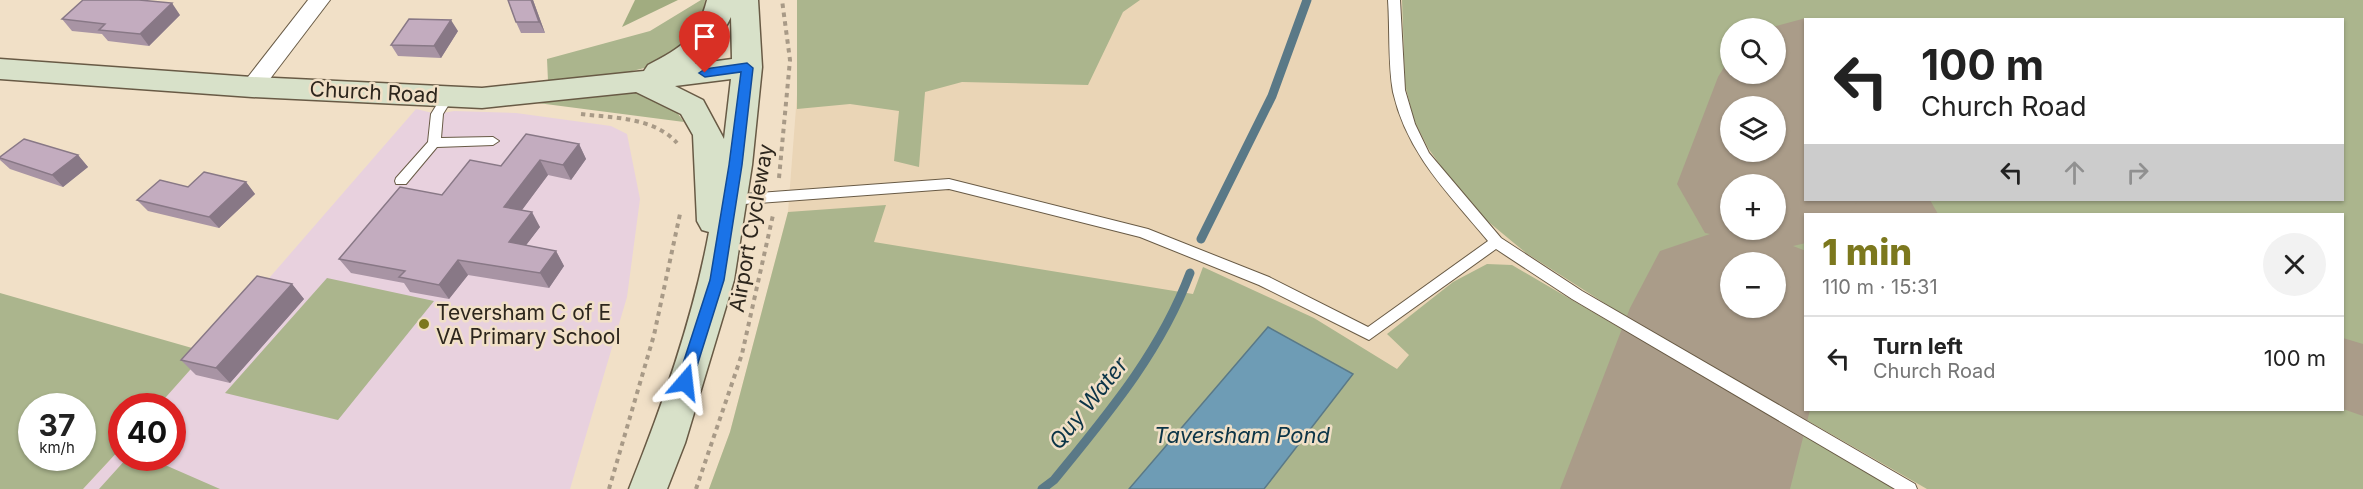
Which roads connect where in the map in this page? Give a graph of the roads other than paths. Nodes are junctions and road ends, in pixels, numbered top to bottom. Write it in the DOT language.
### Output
graph roads {
  1 [pos="319,0"];
  2 [pos="721,0"];
  3 [pos="744,0"];
  4 [pos="1394,0"];
  5 [pos="747,68"];
  6 [pos="0,69"];
  7 [pos="641,82"];
  8 [pos="252,87"];
  9 [pos="448,96"];
  10 [pos="493,141"];
  11 [pos="434,143"];
  12 [pos="401,181"];
  13 [pos="730,200"];
  14 [pos="1496,242"];
  15 [pos="717,280"];
  16 [pos="648,489"];
  17 [pos="1909,489"];
  1 -- 8 [label="street"];
  2 -- 7 [label="street"];
  3 -- 5 [label="street"];
  4 -- 14 [label="lane"];
  5 -- 7 [label="street, Church Road"];
  5 -- 13 [label="street"];
  6 -- 8 [label="street, Church Road"];
  7 -- 9 [label="street, Church Road"];
  7 -- 15 [label="street"];
  8 -- 9 [label="street, Church Road"];
  9 -- 11 [label="lane"];
  10 -- 11 [label="lane"];
  11 -- 12 [label="lane"];
  13 -- 14 [label="lane"];
  13 -- 15 [label="street"];
  14 -- 17 [label="lane"];
  15 -- 16 [label="street"];
}
